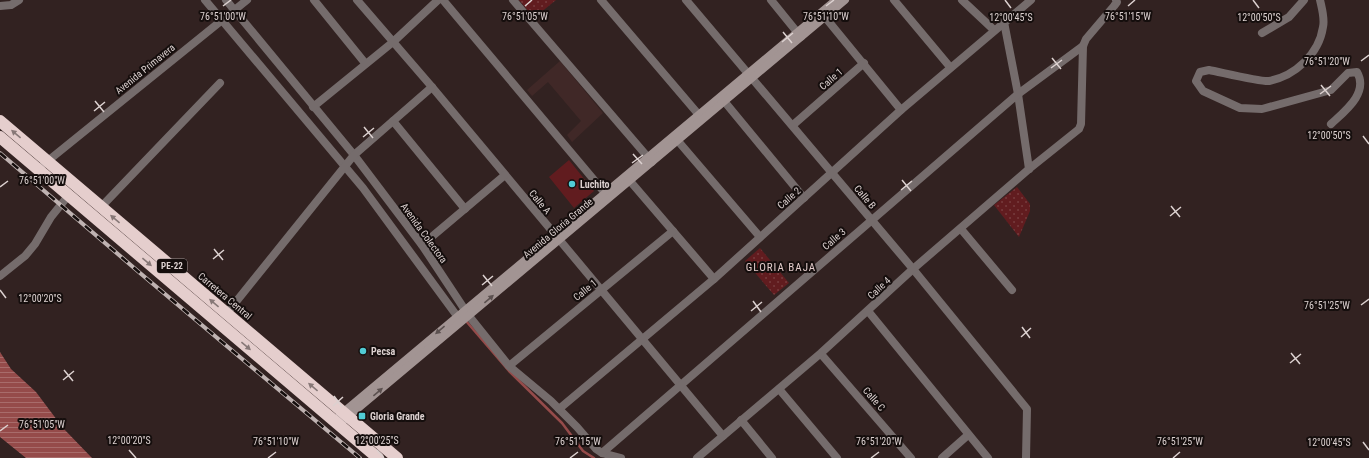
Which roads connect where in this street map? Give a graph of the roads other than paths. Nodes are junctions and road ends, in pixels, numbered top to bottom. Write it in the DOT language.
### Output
graph roads {
  1 [pos="19,0"];
  2 [pos="205,0"];
  3 [pos="226,0"];
  4 [pos="247,0"];
  5 [pos="314,0"];
  6 [pos="357,0"];
  7 [pos="438,0"];
  8 [pos="442,0"];
  9 [pos="513,0"];
  10 [pos="601,0"];
  11 [pos="686,0"];
  12 [pos="770,0"];
  13 [pos="836,0"];
  14 [pos="845,0"];
  15 [pos="894,0"];
  16 [pos="962,0"];
  17 [pos="1031,0"];
  18 [pos="1116,0"];
  19 [pos="1304,0"];
  20 [pos="1320,0"];
  21 [pos="0,6"];
  22 [pos="234,11"];
  23 [pos="825,16"];
  24 [pos="222,20"];
  25 [pos="1004,22"];
  26 [pos="994,30"];
  27 [pos="1262,33"];
  28 [pos="799,34"];
  29 [pos="393,42"];
  30 [pos="1083,46"];
  31 [pos="365,63"];
  32 [pos="864,63"];
  33 [pos="950,67"];
  34 [pos="750,76"];
  35 [pos="220,84"];
  36 [pos="432,87"];
  37 [pos="1018,94"];
  38 [pos="724,101"];
  39 [pos="313,107"];
  40 [pos="901,110"];
  41 [pos="699,115"];
  42 [pos="0,121"];
  43 [pos="393,121"];
  44 [pos="1331,124"];
  45 [pos="793,125"];
  46 [pos="0,137"];
  47 [pos="678,141"];
  48 [pos="354,155"];
  49 [pos="650,160"];
  50 [pos="47,161"];
  51 [pos="344,167"];
  52 [pos="1029,168"];
  53 [pos="39,170"];
  54 [pos="832,173"];
  55 [pos="505,175"];
  56 [pos="630,181"];
  57 [pos="605,193"];
  58 [pos="68,196"];
  59 [pos="804,198"];
  60 [pos="101,207"];
  61 [pos="465,209"];
  62 [pos="872,220"];
  63 [pos="961,229"];
  64 [pos="673,231"];
  65 [pos="556,237"];
  66 [pos="760,237"];
  67 [pos="422,245"];
  68 [pos="913,269"];
  69 [pos="0,276"];
  70 [pos="714,279"];
  71 [pos="601,290"];
  72 [pos="1012,290"];
  73 [pos="868,311"];
  74 [pos="227,313"];
  75 [pos="467,313"];
  76 [pos="457,316"];
  77 [pos="643,340"];
  78 [pos="821,354"];
  79 [pos="509,366"];
  80 [pos="681,385"];
  81 [pos="779,389"];
  82 [pos="559,409"];
  83 [pos="346,414"];
  84 [pos="742,420"];
  85 [pos="336,423"];
  86 [pos="968,435"];
  87 [pos="723,436"];
  88 [pos="602,453"];
  89 [pos="378,458"];
  90 [pos="397,458"];
  91 [pos="621,458"];
  92 [pos="697,458"];
  93 [pos="772,458"];
  94 [pos="837,458"];
  95 [pos="911,458"];
  96 [pos="942,458"];
  97 [pos="988,458"];
  98 [pos="1026,458"];
  1 -- 21 [label="street"];
  2 -- 24 [label="street"];
  3 -- 22 [label="street, Avenida Colectora"];
  4 -- 22 [label="street, Avenida Primavera"];
  5 -- 31 [label="street"];
  6 -- 29 [label="street, Calle A"];
  7 -- 29 [label="street"];
  8 -- 57 [label="street"];
  9 -- 49 [label="street"];
  10 -- 41 [label="street"];
  11 -- 34 [label="street, Calle B"];
  12 -- 28 [label="street"];
  13 -- 28 [label="street, Avenida Gloria Grande"];
  14 -- 23 [label="street, Avenida Gloria Grande"];
  15 -- 33 [label="street"];
  16 -- 26 [label="street"];
  17 -- 25 [label="street, Calle 2"];
  18 -- 30 [label="street, Calle 3"];
  19 -- 27 [label="street"];
  20 -- 44 [label="street"];
  22 -- 24 [label="street, Avenida Primavera"];
  22 -- 39 [label="street, Avenida Colectora"];
  23 -- 28 [label="street, Avenida Gloria Grande"];
  23 -- 32 [label="street"];
  24 -- 50 [label="street, Avenida Primavera"];
  24 -- 51 [label="street"];
  25 -- 26 [label="street, Calle 2"];
  25 -- 37 [label="street"];
  26 -- 33 [label="street, Calle 2"];
  28 -- 34 [label="street, Avenida Gloria Grande"];
  29 -- 31 [label="street"];
  29 -- 36 [label="street, Calle A"];
  30 -- 37 [label="street, Calle 3"];
  30 -- 52 [label="street, Calle 4"];
  31 -- 39 [label="street"];
  32 -- 40 [label="street"];
  32 -- 45 [label="street, Calle 1"];
  33 -- 40 [label="street, Calle 2"];
  34 -- 38 [label="street, Avenida Gloria Grande"];
  34 -- 41 [label="street, Avenida Gloria Grande"];
  34 -- 45 [label="street, Calle B"];
  35 -- 60 [label="street"];
  36 -- 43 [label="street"];
  36 -- 55 [label="street, Calle A"];
  37 -- 52 [label="street"];
  37 -- 62 [label="street, Calle 3"];
  38 -- 47 [label="street, Avenida Gloria Grande"];
  38 -- 59 [label="street"];
  39 -- 48 [label="street, Avenida Colectora"];
  40 -- 54 [label="street, Calle 2"];
  41 -- 49 [label="street, Avenida Gloria Grande"];
  50 -- 42 [label="highway, Carretera Central / PE-22, one-way"];
  43 -- 48 [label="street"];
  43 -- 61 [label="street"];
  45 -- 54 [label="street, Calle B"];
  46 -- 53 [label="highway, PE-22"];
  47 -- 49 [label="street, Avenida Gloria Grande"];
  47 -- 66 [label="street"];
  48 -- 51 [label="street"];
  48 -- 67 [label="street, Avenida Colectora"];
  49 -- 56 [label="street, Avenida Gloria Grande"];
  49 -- 57 [label="street, Avenida Gloria Grande"];
  50 -- 53 [label="street, Avenida Primavera"];
  50 -- 60 [label="highway, Carretera Central / PE-22"];
  51 -- 74 [label="street"];
  51 -- 76 [label="street"];
  52 -- 63 [label="street, Calle 4"];
  53 -- 58 [label="highway, PE-22"];
  54 -- 59 [label="street, Calle 2"];
  54 -- 62 [label="street, Calle B"];
  55 -- 61 [label="street"];
  55 -- 65 [label="street, Calle A"];
  56 -- 64 [label="street"];
  56 -- 65 [label="street, Avenida Gloria Grande"];
  57 -- 65 [label="street, Avenida Gloria Grande"];
  58 -- 69 [label="street"];
  58 -- 85 [label="highway, PE-22, one-way"];
  59 -- 66 [label="street, Calle 2"];
  74 -- 60 [label="highway, Carretera Central / PE-22, one-way"];
  61 -- 67 [label="street"];
  62 -- 68 [label="street, Calle B"];
  62 -- 80 [label="street, Calle 3"];
  63 -- 68 [label="street, Calle 4"];
  63 -- 72 [label="street"];
  64 -- 70 [label="street"];
  64 -- 71 [label="street, Calle 1"];
  65 -- 71 [label="street, Calle A"];
  65 -- 75 [label="street, Avenida Gloria Grande"];
  66 -- 70 [label="street, Calle 2"];
  67 -- 75 [label="street, Avenida Colectora"];
  68 -- 73 [label="street, Calle 4"];
  68 -- 98 [label="street, Calle B"];
  70 -- 77 [label="street, Calle 2"];
  71 -- 77 [label="street, Calle A"];
  71 -- 79 [label="street, Calle 1"];
  73 -- 78 [label="street, Calle 4"];
  73 -- 86 [label="street"];
  83 -- 74 [label="highway, Carretera Central / PE-22, one-way"];
  75 -- 76 [label="street, Avenida Gloria Grande"];
  75 -- 79 [label="street, Avenida Colectora"];
  83 -- 75 [label="street, Avenida Gloria Grande, one-way"];
  76 -- 83 [label="street, Avenida Gloria Grande, one-way"];
  77 -- 80 [label="street, Calle A"];
  77 -- 82 [label="street, Calle 2"];
  78 -- 81 [label="street, Calle 4"];
  78 -- 95 [label="street, Calle C"];
  79 -- 82 [label="street, Avenida Colectora"];
  80 -- 87 [label="street, Calle A"];
  80 -- 88 [label="street, Calle 3"];
  81 -- 84 [label="street, Calle 4"];
  81 -- 94 [label="street"];
  82 -- 88 [label="street, Avenida Colectora"];
  83 -- 85 [label="street, Avenida Gloria Grande"];
  83 -- 90 [label="highway, Carretera Central / PE-22"];
  84 -- 87 [label="street, Calle 4"];
  84 -- 93 [label="street"];
  85 -- 89 [label="highway, PE-22"];
  86 -- 96 [label="street"];
  86 -- 97 [label="street"];
  87 -- 92 [label="street, Calle 4"];
  88 -- 91 [label="street, Avenida Colectora"];
}
